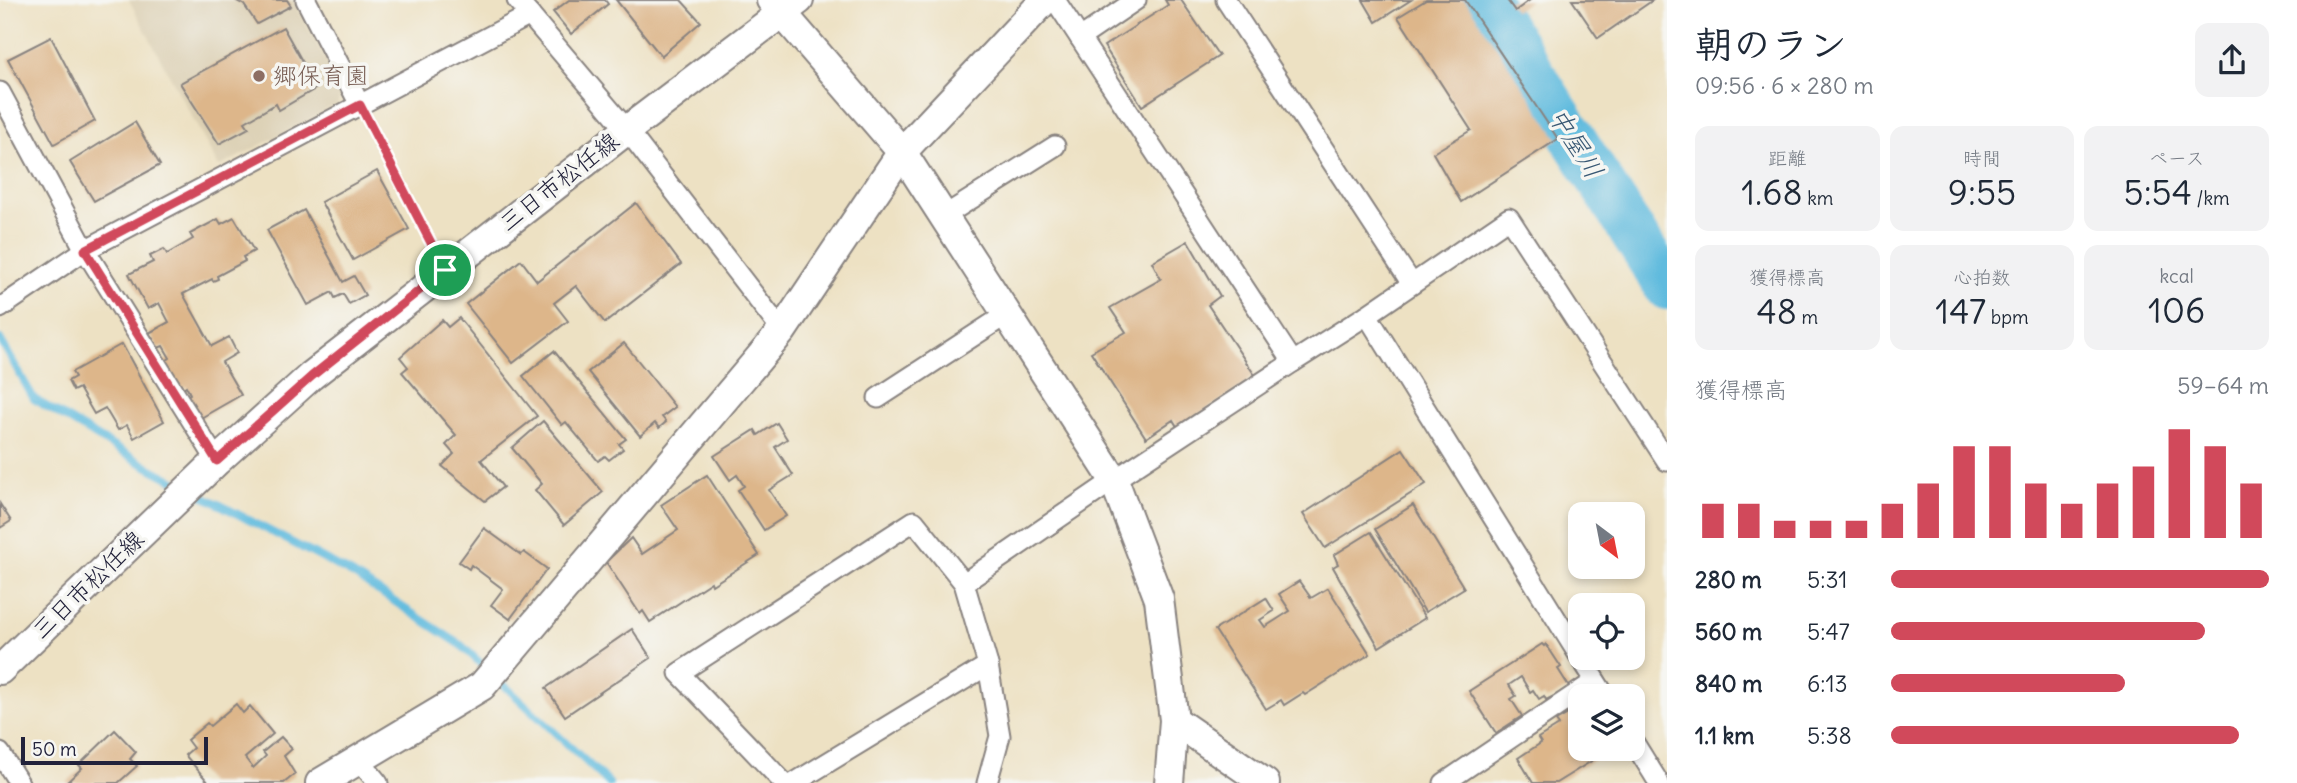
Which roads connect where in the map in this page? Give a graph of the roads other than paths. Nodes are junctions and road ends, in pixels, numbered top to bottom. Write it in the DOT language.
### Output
graph roads {
  1 [pos="306,0"];
  2 [pos="517,0"];
  3 [pos="1045,0"];
  4 [pos="1055,0"];
  5 [pos="1136,0"];
  6 [pos="1226,0"];
  7 [pos="784,4"];
  8 [pos="530,15"];
  9 [pos="1080,38"];
  10 [pos="0,92"];
  11 [pos="360,105"];
  12 [pos="627,130"];
  13 [pos="1055,146"];
  14 [pos="902,152"];
  15 [pos="944,216"];
  16 [pos="85,250"];
  17 [pos="1412,284"];
  18 [pos="0,308"];
  19 [pos="1007,314"];
  20 [pos="1367,315"];
  21 [pos="782,331"];
  22 [pos="1293,362"];
  23 [pos="878,398"];
  24 [pos="217,461"];
  25 [pos="1667,461"];
  26 [pos="1114,480"];
  27 [pos="964,583"];
  28 [pos="1568,637"];
  29 [pos="988,665"];
  30 [pos="0,670"];
  31 [pos="1568,708"];
  32 [pos="1174,720"];
  33 [pos="0,753"];
  34 [pos="359,760"];
  35 [pos="1645,760"];
  36 [pos="19,783"];
  37 [pos="320,783"];
  38 [pos="378,783"];
  39 [pos="784,783"];
  40 [pos="794,783"];
  41 [pos="987,783"];
  42 [pos="1169,783"];
  43 [pos="1265,783"];
  44 [pos="1444,783"];
  45 [pos="1659,783"];
  1 -- 11 [label="street"];
  2 -- 8 [label="street"];
  3 -- 14 [label="street"];
  4 -- 9 [label="street"];
  5 -- 9 [label="street"];
  6 -- 17 [label="street"];
  7 -- 12 [label="street, 三日市松任線"];
  7 -- 14 [label="street"];
  8 -- 11 [label="street"];
  8 -- 12 [label="street"];
  9 -- 22 [label="street"];
  10 -- 16 [label="street"];
  11 -- 16 [label="street"];
  12 -- 21 [label="street"];
  12 -- 24 [label="street, 三日市松任線"];
  13 -- 15 [label="street"];
  14 -- 15 [label="street"];
  14 -- 21 [label="street"];
  15 -- 19 [label="street"];
  16 -- 18 [label="street"];
  16 -- 24 [label="street"];
  17 -- 20 [label="street"];
  17 -- 25 [label="street"];
  19 -- 23 [label="street"];
  19 -- 26 [label="street"];
  20 -- 22 [label="street"];
  20 -- 28 [label="street"];
  21 -- 34 [label="street"];
  22 -- 26 [label="street"];
  24 -- 30 [label="street, 三日市松任線"];
  26 -- 27 [label="street"];
  26 -- 32 [label="street"];
  27 -- 29 [label="street"];
  27 -- 39 [label="street"];
  29 -- 40 [label="street"];
  29 -- 41 [label="street"];
  31 -- 44 [label="street"];
  32 -- 42 [label="street"];
  32 -- 43 [label="street"];
  33 -- 36 [label="street"];
  34 -- 37 [label="street"];
  34 -- 38 [label="street"];
  35 -- 45 [label="street"];
}
